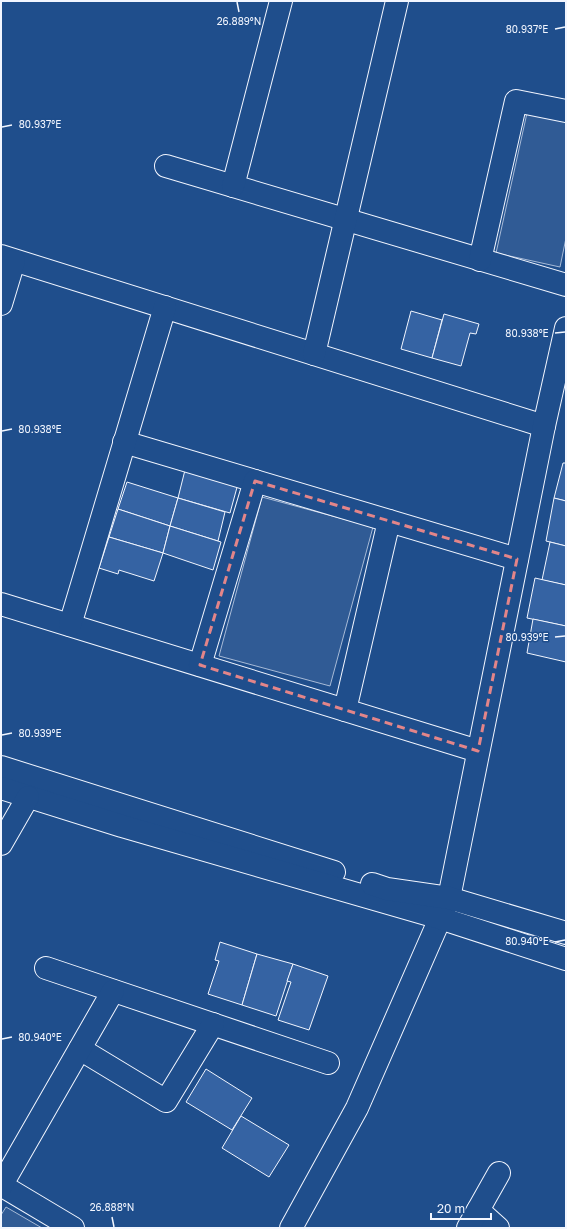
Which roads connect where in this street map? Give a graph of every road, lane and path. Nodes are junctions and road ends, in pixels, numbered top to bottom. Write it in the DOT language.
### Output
graph roads {
  1 [pos="281,1"];
  2 [pos="396,1"];
  3 [pos="566,111"];
  4 [pos="166,166"];
  5 [pos="233,186"];
  6 [pos="345,219"];
  7 [pos="8,258"];
  8 [pos="480,260"];
  9 [pos="566,285"];
  10 [pos="1,304"];
  11 [pos="165,307"];
  12 [pos="566,328"];
  13 [pos="314,354"];
  14 [pos="544,426"];
  15 [pos="124,442"];
  16 [pos="255,481"];
  17 [pos="388,521"];
  18 [pos="517,559"];
  19 [pos="1,604"];
  20 [pos="70,625"];
  21 [pos="200,665"];
  22 [pos="345,710"];
  23 [pos="478,751"];
  24 [pos="4,782"];
  25 [pos="33,788"];
  26 [pos="1,844"];
  27 [pos="449,898"];
  28 [pos="440,918"];
  29 [pos="566,933"];
  30 [pos="566,959"];
  31 [pos="46,968"];
  32 [pos="113,991"];
  33 [pos="213,1024"];
  34 [pos="80,1048"];
  35 [pos="328,1063"];
  36 [pos="499,1173"];
  37 [pos="1,1185"];
  38 [pos="473,1219"];
  39 [pos="73,1228"];
  40 [pos="291,1228"];
  41 [pos="498,1228"];
  1 -- 5 [label="street"];
  2 -- 6 [label="street"];
  3 -- 8 [label="street"];
  4 -- 5 [label="street"];
  5 -- 6 [label="street"];
  6 -- 8 [label="street"];
  6 -- 13 [label="street"];
  7 -- 10 [label="street"];
  7 -- 11 [label="street"];
  8 -- 9 [label="street"];
  11 -- 13 [label="street"];
  11 -- 15 [label="street"];
  12 -- 14 [label="street"];
  13 -- 14 [label="street"];
  14 -- 18 [label="street"];
  15 -- 16 [label="street"];
  15 -- 20 [label="street"];
  16 -- 17 [label="street"];
  16 -- 21 [label="street"];
  17 -- 18 [label="street"];
  17 -- 22 [label="street"];
  18 -- 23 [label="street"];
  19 -- 20 [label="street"];
  20 -- 21 [label="street"];
  21 -- 22 [label="street"];
  22 -- 23 [label="street"];
  23 -- 27 [label="street"];
  24 -- 25 [label="street"];
  25 -- 26 [label="street"];
  25 -- 27 [label="street"];
  25 -- 28 [label="street"];
  27 -- 28 [label="street"];
  27 -- 29 [label="street"];
  28 -- 30 [label="street"];
  28 -- 40 [label="street"];
  31 -- 32 [label="street"];
  32 -- 33 [label="street"];
  32 -- 34 [label="street"];
  33 -- 34 [label="street"];
  33 -- 35 [label="street"];
  34 -- 37 [label="street"];
  36 -- 38 [label="street"];
  37 -- 39 [label="street"];
  38 -- 41 [label="street"];
}
